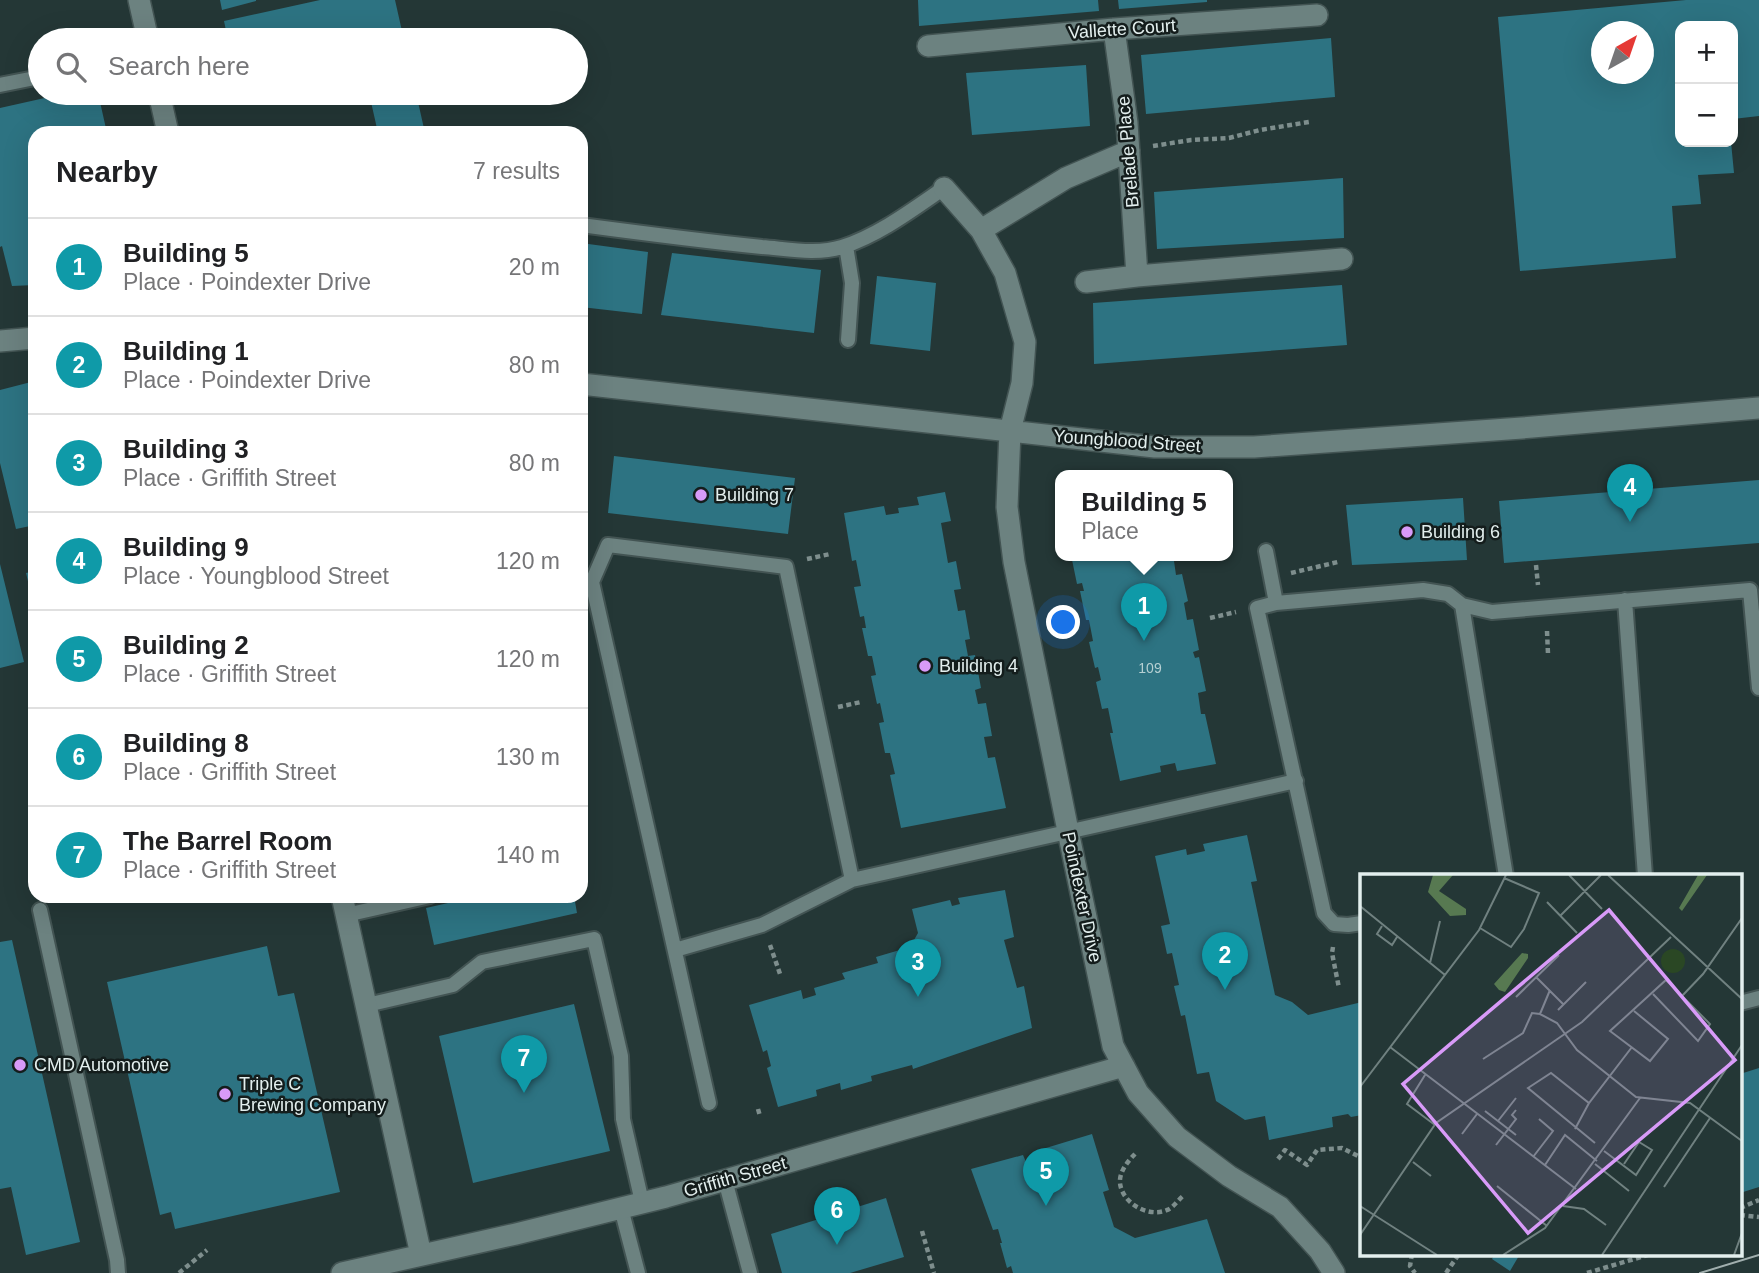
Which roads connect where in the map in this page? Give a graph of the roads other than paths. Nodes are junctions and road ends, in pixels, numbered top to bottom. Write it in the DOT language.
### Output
graph roads {
  1 [pos="139,0"];
  2 [pos="1317,15"];
  3 [pos="145,28"];
  4 [pos="1114,29"];
  5 [pos="928,46"];
  6 [pos="28,79"];
  7 [pos="0,85"];
  8 [pos="162,105"];
  9 [pos="166,126"];
  10 [pos="1139,149"];
  11 [pos="944,188"];
  12 [pos="588,226"];
  13 [pos="981,230"];
  14 [pos="846,246"];
  15 [pos="1342,259"];
  16 [pos="1136,276"];
  17 [pos="1086,282"];
  18 [pos="28,339"];
  19 [pos="848,340"];
  20 [pos="0,341"];
  21 [pos="588,385"];
  22 [pos="1759,408"];
  23 [pos="1010,431"];
  24 [pos="1266,551"];
  25 [pos="1625,600"];
  26 [pos="1276,603"];
  27 [pos="1462,606"];
  28 [pos="1759,688"];
  29 [pos="1296,781"];
  30 [pos="1068,831"];
  31 [pos="1506,874"];
  32 [pos="1645,874"];
  33 [pos="852,880"];
  34 [pos="370,903"];
  35 [pos="344,906"];
  36 [pos="40,910"];
  37 [pos="1360,923"];
  38 [pos="675,950"];
  39 [pos="367,1005"];
  40 [pos="1124,1066"];
  41 [pos="709,1103"];
  42 [pos="725,1180"];
  43 [pos="642,1202"];
  44 [pos="621,1208"];
  45 [pos="421,1255"];
  46 [pos="118,1273"];
  47 [pos="342,1273"];
  48 [pos="638,1273"];
  49 [pos="750,1273"];
  50 [pos="1334,1273"];
  1 -- 3 [label="street"];
  2 -- 4 [label="street, Vallette Court"];
  4 -- 5 [label="street, Vallette Court"];
  4 -- 10 [label="street, Brelade Place"];
  6 -- 7 [label="lane"];
  8 -- 9 [label="street"];
  10 -- 13 [label="street"];
  10 -- 16 [label="street, Brelade Place"];
  11 -- 13 [label="street, Poindexter Drive"];
  11 -- 14 [label="lane"];
  12 -- 14 [label="lane"];
  13 -- 23 [label="street, Poindexter Drive"];
  14 -- 19 [label="lane"];
  15 -- 16 [label="street"];
  16 -- 17 [label="street"];
  18 -- 20 [label="street"];
  21 -- 23 [label="street, Youngblood Street"];
  22 -- 23 [label="street, Youngblood Street"];
  23 -- 30 [label="street, Poindexter Drive"];
  24 -- 26 [label="lane"];
  25 -- 27 [label="lane"];
  25 -- 28 [label="lane"];
  25 -- 32 [label="lane"];
  26 -- 27 [label="lane"];
  26 -- 29 [label="lane"];
  27 -- 31 [label="lane"];
  29 -- 30 [label="lane"];
  29 -- 37 [label="lane"];
  30 -- 33 [label="lane"];
  30 -- 40 [label="street, Poindexter Drive"];
  33 -- 38 [label="lane"];
  33 -- 38 [label="lane"];
  34 -- 35 [label="lane"];
  35 -- 39 [label="street"];
  36 -- 46 [label="lane"];
  38 -- 41 [label="lane"];
  39 -- 43 [label="lane"];
  39 -- 45 [label="street"];
  40 -- 42 [label="street, Griffith Street"];
  40 -- 50 [label="street, Poindexter Drive"];
  42 -- 43 [label="street, Griffith Street"];
  42 -- 49 [label="lane"];
  43 -- 44 [label="street, Griffith Street"];
  44 -- 45 [label="street, Griffith Street"];
  44 -- 48 [label="lane"];
  45 -- 47 [label="street, Griffith Street"];
}
